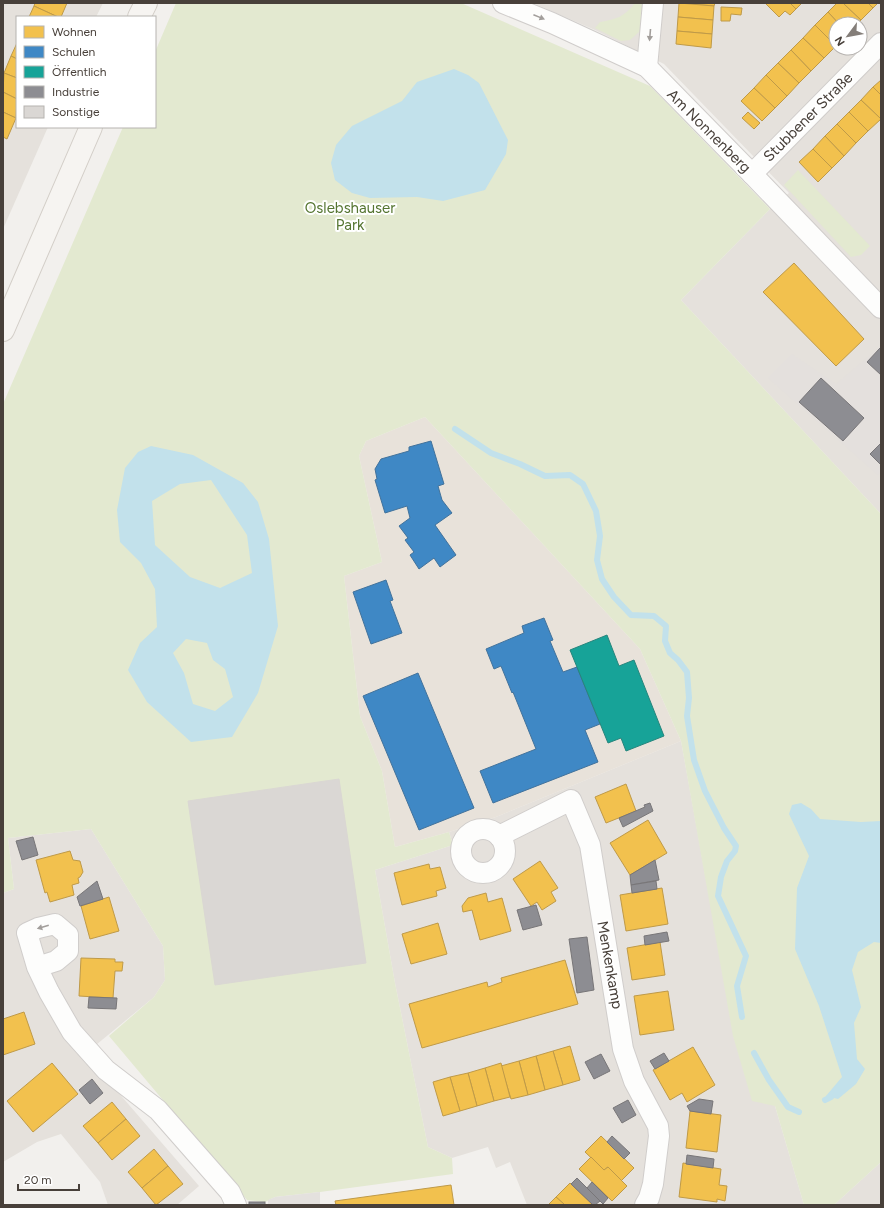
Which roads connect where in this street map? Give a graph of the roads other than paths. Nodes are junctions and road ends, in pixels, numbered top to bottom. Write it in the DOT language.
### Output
graph roads {
  1 [pos="146,3"];
  2 [pos="503,3"];
  3 [pos="653,3"];
  4 [pos="140,16"];
  5 [pos="881,43"];
  6 [pos="647,67"];
  7 [pos="91,128"];
  8 [pos="752,174"];
  9 [pos="881,308"];
  10 [pos="3,330"];
  11 [pos="499,836"];
  12 [pos="37,966"];
  13 [pos="236,1205"];
  14 [pos="645,1205"];
  1 -- 4 [label="main road"];
  2 -- 6 [label="street, Am Nonnenberg, one-way"];
  3 -- 6 [label="street, one-way"];
  5 -- 8 [label="street, Stubbener Straße"];
  6 -- 8 [label="street, Am Nonnenberg"];
  7 -- 10 [label="main road"];
  8 -- 9 [label="street, Am Nonnenberg"];
  11 -- 14 [label="street, Menkenkamp"];
  12 -- 13 [label="street"];
}
